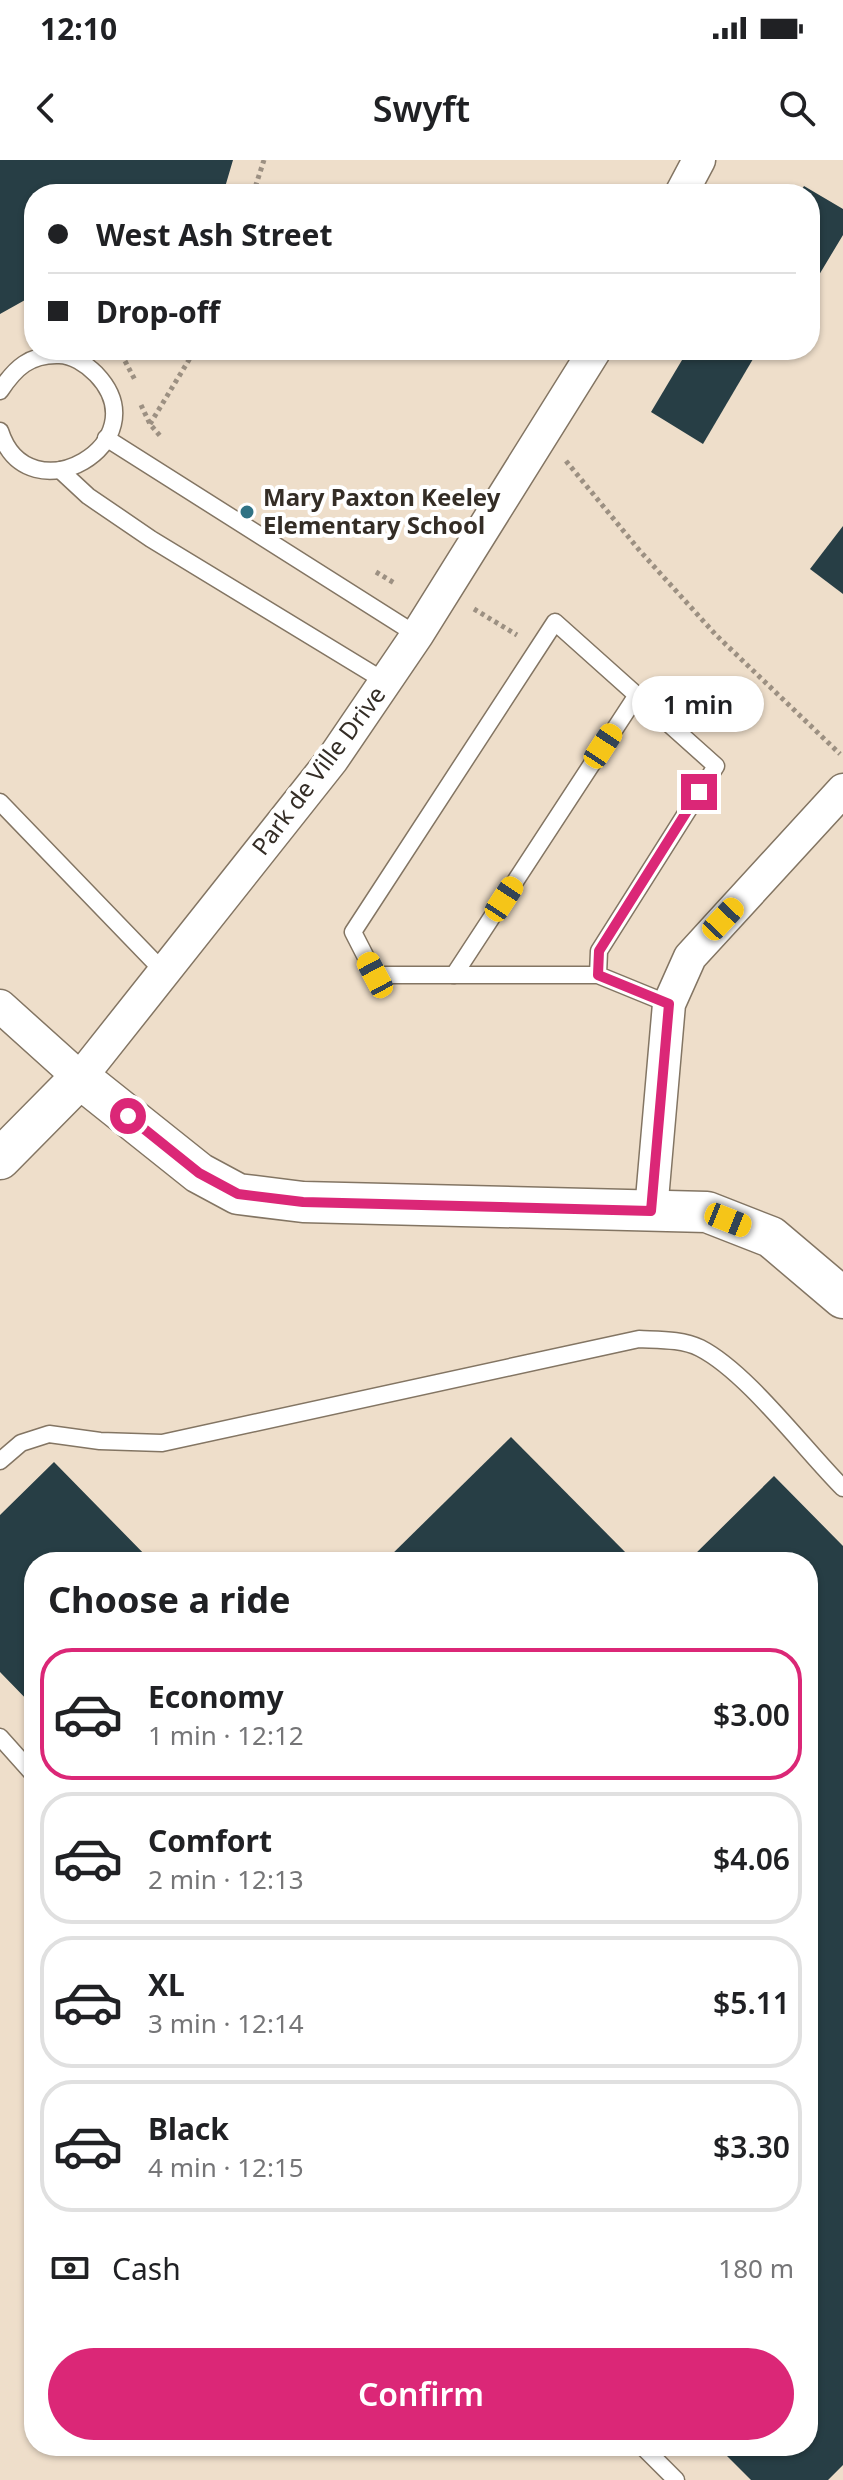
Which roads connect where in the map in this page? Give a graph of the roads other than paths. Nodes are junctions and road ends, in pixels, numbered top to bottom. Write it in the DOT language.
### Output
graph roads {
  1 [pos="699,160"];
  2 [pos="686,184"];
  3 [pos="31,360"];
  4 [pos="76,360"];
  5 [pos="589,360"];
  6 [pos="0,391"];
  7 [pos="0,431"];
  8 [pos="106,438"];
  9 [pos="60,470"];
  10 [pos="417,635"];
  11 [pos="386,682"];
  12 [pos="637,695"];
  13 [pos="843,790"];
  14 [pos="0,802"];
  15 [pos="164,972"];
  16 [pos="454,975"];
  17 [pos="598,975"];
  18 [pos="669,1004"];
  19 [pos="0,1006"];
  20 [pos="80,1078"];
  21 [pos="0,1159"];
  22 [pos="651,1211"];
  23 [pos="843,1298"];
  24 [pos="0,1461"];
  25 [pos="843,1488"];
  26 [pos="0,1737"];
  27 [pos="24,1764"];
  28 [pos="652,2456"];
  29 [pos="676,2480"];
  1 -- 2 [label="street"];
  3 -- 6 [label="lane"];
  4 -- 8 [label="lane"];
  5 -- 10 [label="street, Park de Ville Drive"];
  7 -- 9 [label="lane"];
  8 -- 9 [label="lane"];
  8 -- 10 [label="lane"];
  9 -- 11 [label="lane"];
  10 -- 11 [label="street, Park de Ville Drive"];
  11 -- 15 [label="street, Park de Ville Drive"];
  12 -- 16 [label="lane"];
  12 -- 16 [label="lane"];
  12 -- 17 [label="lane"];
  13 -- 18 [label="street"];
  14 -- 15 [label="lane"];
  15 -- 20 [label="street, Park de Ville Drive"];
  16 -- 17 [label="lane"];
  17 -- 18 [label="lane"];
  18 -- 22 [label="street"];
  19 -- 20 [label="street"];
  20 -- 21 [label="street, Park de Ville Drive"];
  20 -- 22 [label="street"];
  22 -- 23 [label="street"];
  24 -- 25 [label="lane"];
  26 -- 27 [label="lane"];
  28 -- 29 [label="lane"];
}
